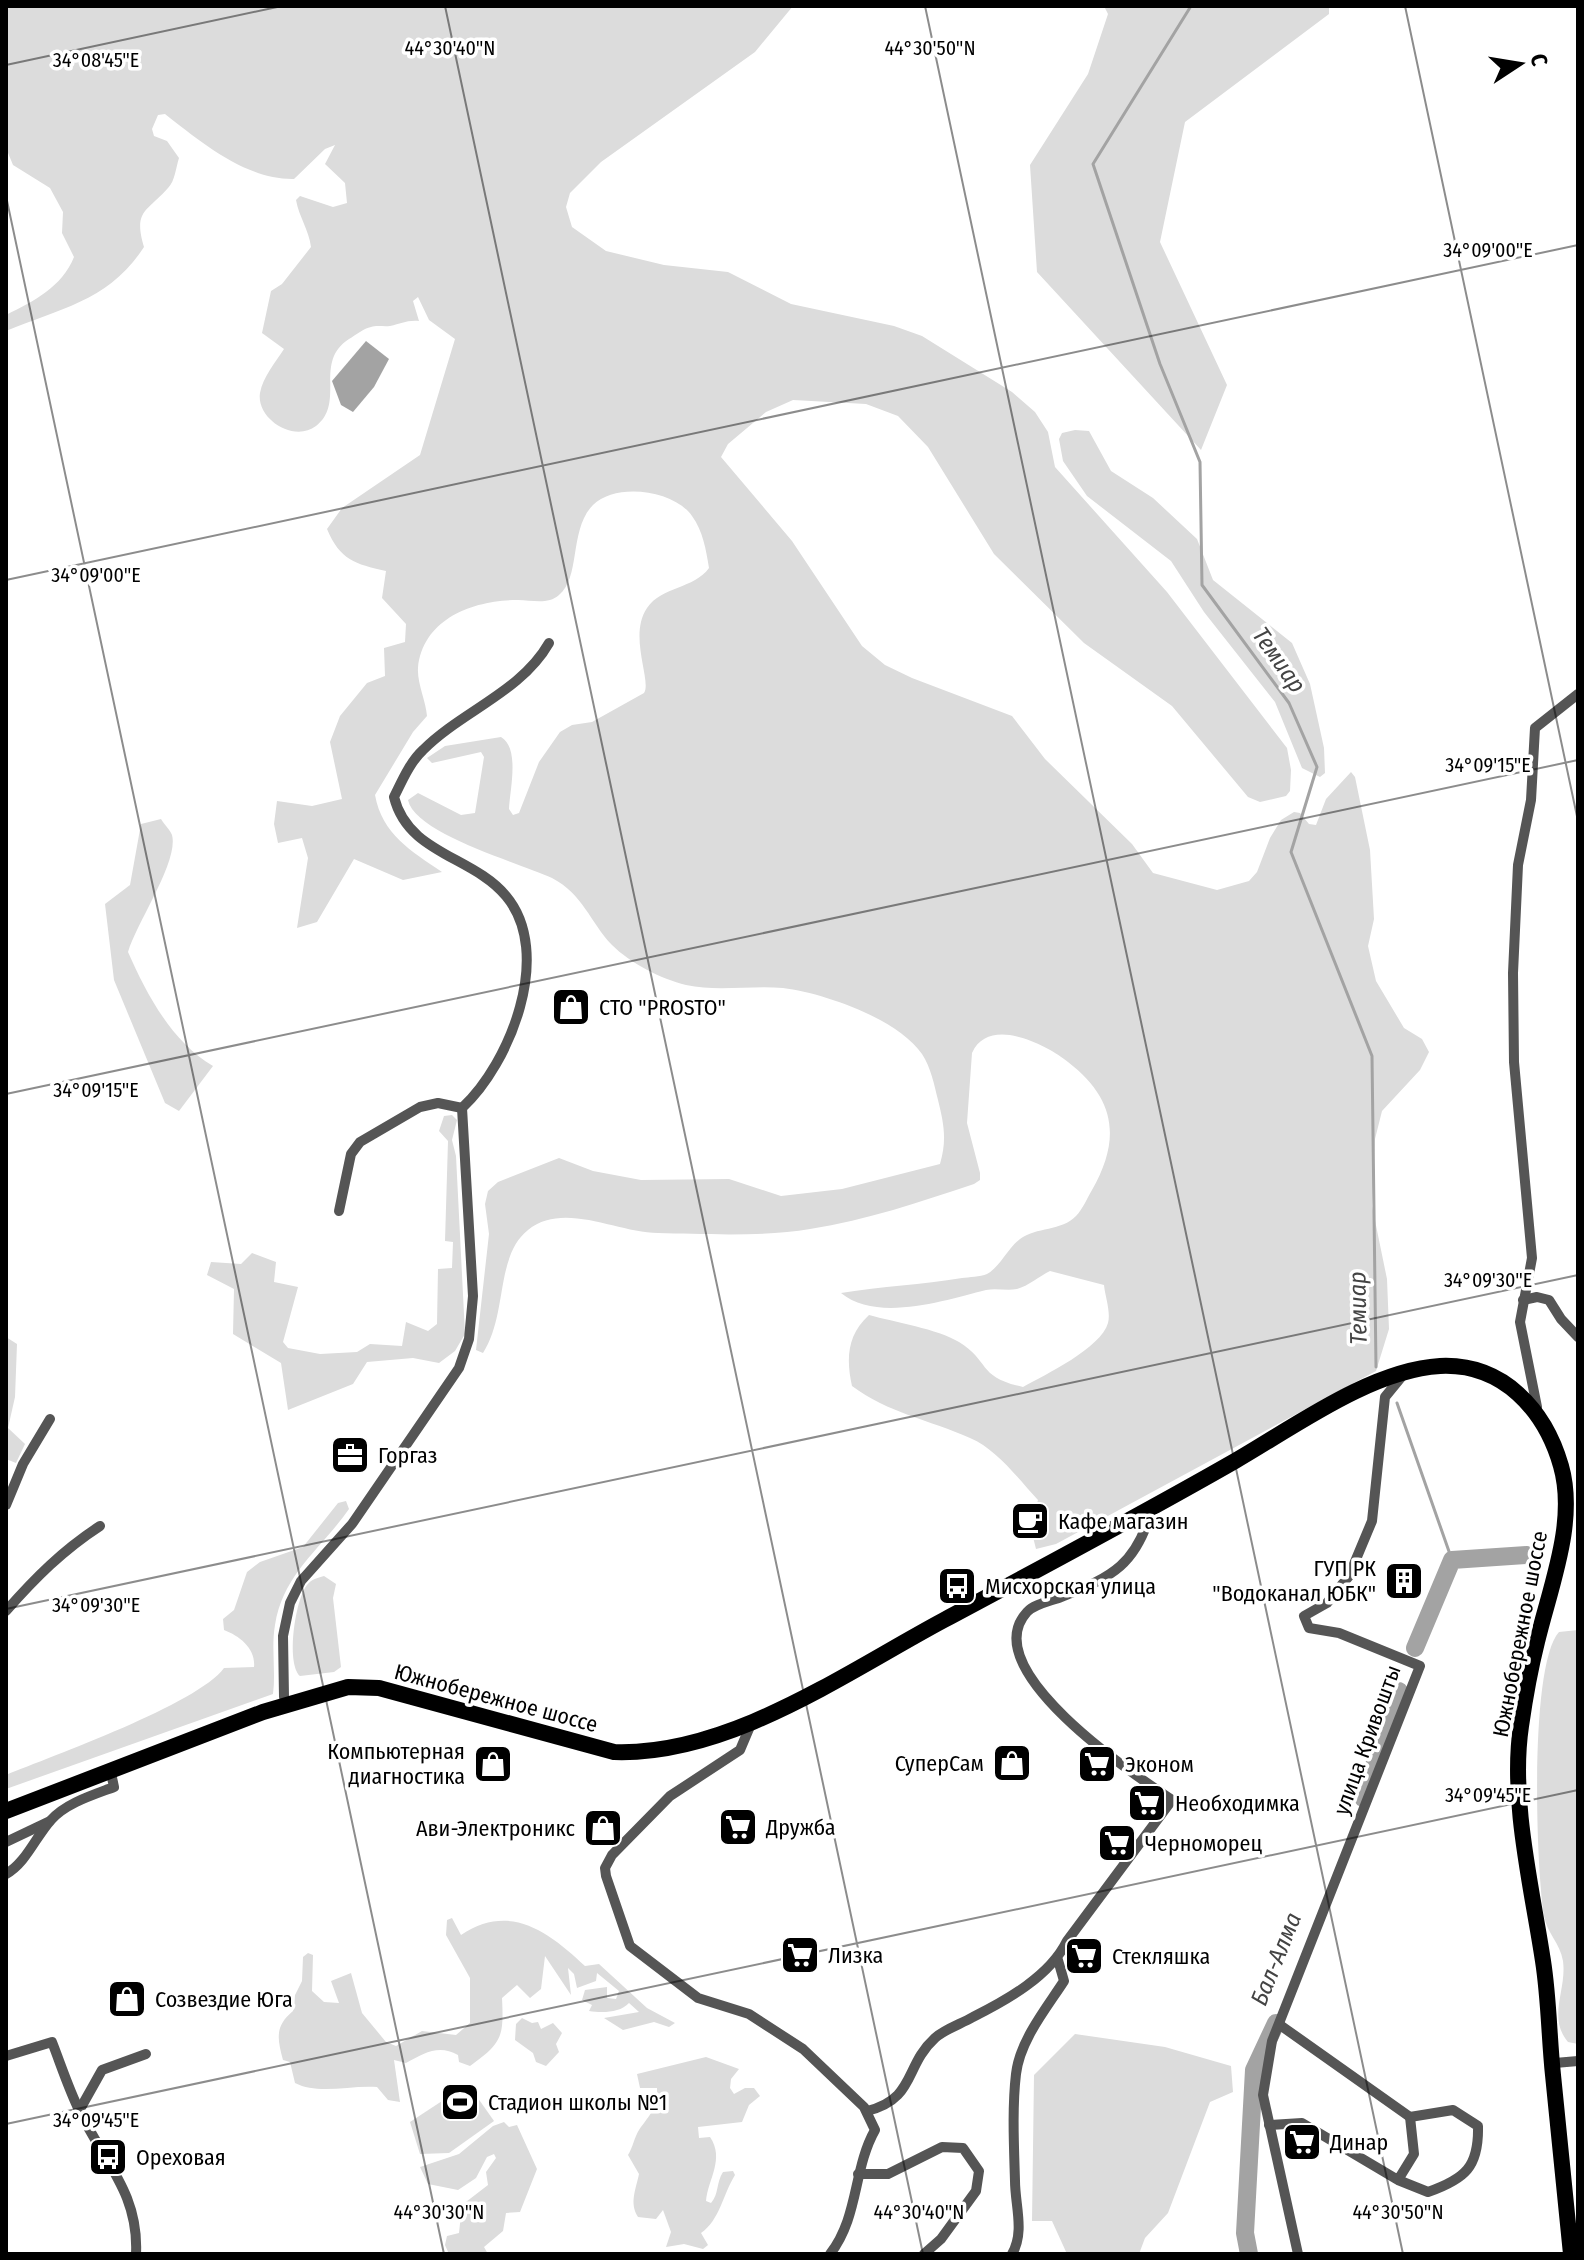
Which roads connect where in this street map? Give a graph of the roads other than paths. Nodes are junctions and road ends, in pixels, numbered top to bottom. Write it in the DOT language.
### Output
graph roads {
  1 [pos="549,643"];
  2 [pos="1578,694"];
  3 [pos="462,1108"];
  4 [pos="339,1211"];
  5 [pos="1523,1300"];
  6 [pos="1578,1337"];
  7 [pos="1404,1370"];
  8 [pos="1537,1407"];
  9 [pos="50,1419"];
  10 [pos="1150,1504"];
  11 [pos="6,1505"];
  12 [pos="100,1526"];
  13 [pos="6,1611"];
  14 [pos="280,1698"];
  15 [pos="750,1720"];
  16 [pos="111,1773"];
  17 [pos="6,1803"];
  18 [pos="6,1811"];
  19 [pos="48,1822"];
  20 [pos="6,1842"];
  21 [pos="6,1874"];
  22 [pos="1058,1960"];
  23 [pos="1551,2022"];
  24 [pos="1280,2025"];
  25 [pos="146,2054"];
  26 [pos="6,2056"];
  27 [pos="1568,2062"];
  28 [pos="1555,2082"];
  29 [pos="79,2111"];
  30 [pos="867,2111"];
  31 [pos="1410,2117"];
  32 [pos="1269,2125"];
  33 [pos="858,2174"];
  34 [pos="1398,2180"];
  35 [pos="1578,2252"];
  36 [pos="136,2254"];
  37 [pos="830,2254"];
  38 [pos="924,2254"];
  39 [pos="1012,2254"];
  40 [pos="1298,2254"];
  41 [pos="1571,2254"];
  1 -- 3 [label="street"];
  2 -- 5 [label="street"];
  3 -- 4 [label="street"];
  3 -- 14 [label="street"];
  5 -- 6 [label="street"];
  5 -- 8 [label="street"];
  7 -- 8 [label="highway, Южнобережное шоссе"];
  7 -- 10 [label="highway, Южнобережное шоссе"];
  7 -- 23 [label="highway, Южнобережное шоссе"];
  7 -- 24 [label="street, улица Кривошты"];
  8 -- 23 [label="highway, Южнобережное шоссе"];
  9 -- 11 [label="street"];
  10 -- 15 [label="highway, Южнобережное шоссе"];
  10 -- 22 [label="street"];
  12 -- 13 [label="street"];
  14 -- 15 [label="highway, Южнобережное шоссе"];
  14 -- 17 [label="highway, Южнобережное шоссе"];
  15 -- 16 [label="highway, Южнобережное шоссе"];
  15 -- 30 [label="street"];
  16 -- 18 [label="highway, Южнобережное шоссе"];
  16 -- 19 [label="street"];
  19 -- 20 [label="street"];
  19 -- 21 [label="street"];
  22 -- 30 [label="street"];
  22 -- 39 [label="street"];
  23 -- 27 [label="highway, Южнобережное шоссе"];
  23 -- 28 [label="highway, Южнобережное шоссе"];
  24 -- 31 [label="street"];
  24 -- 32 [label="street, улица Кривошты"];
  25 -- 29 [label="street"];
  26 -- 29 [label="street"];
  27 -- 28 [label="highway, Южнобережное шоссе"];
  28 -- 35 [label="highway, Южнобережное шоссе"];
  28 -- 41 [label="highway, Южнобережное шоссе"];
  29 -- 36 [label="street"];
  30 -- 33 [label="street"];
  31 -- 34 [label="street"];
  31 -- 34 [label="street"];
  32 -- 34 [label="street"];
  32 -- 40 [label="street, улица Кривошты"];
  33 -- 37 [label="street"];
  33 -- 38 [label="street"];
}
